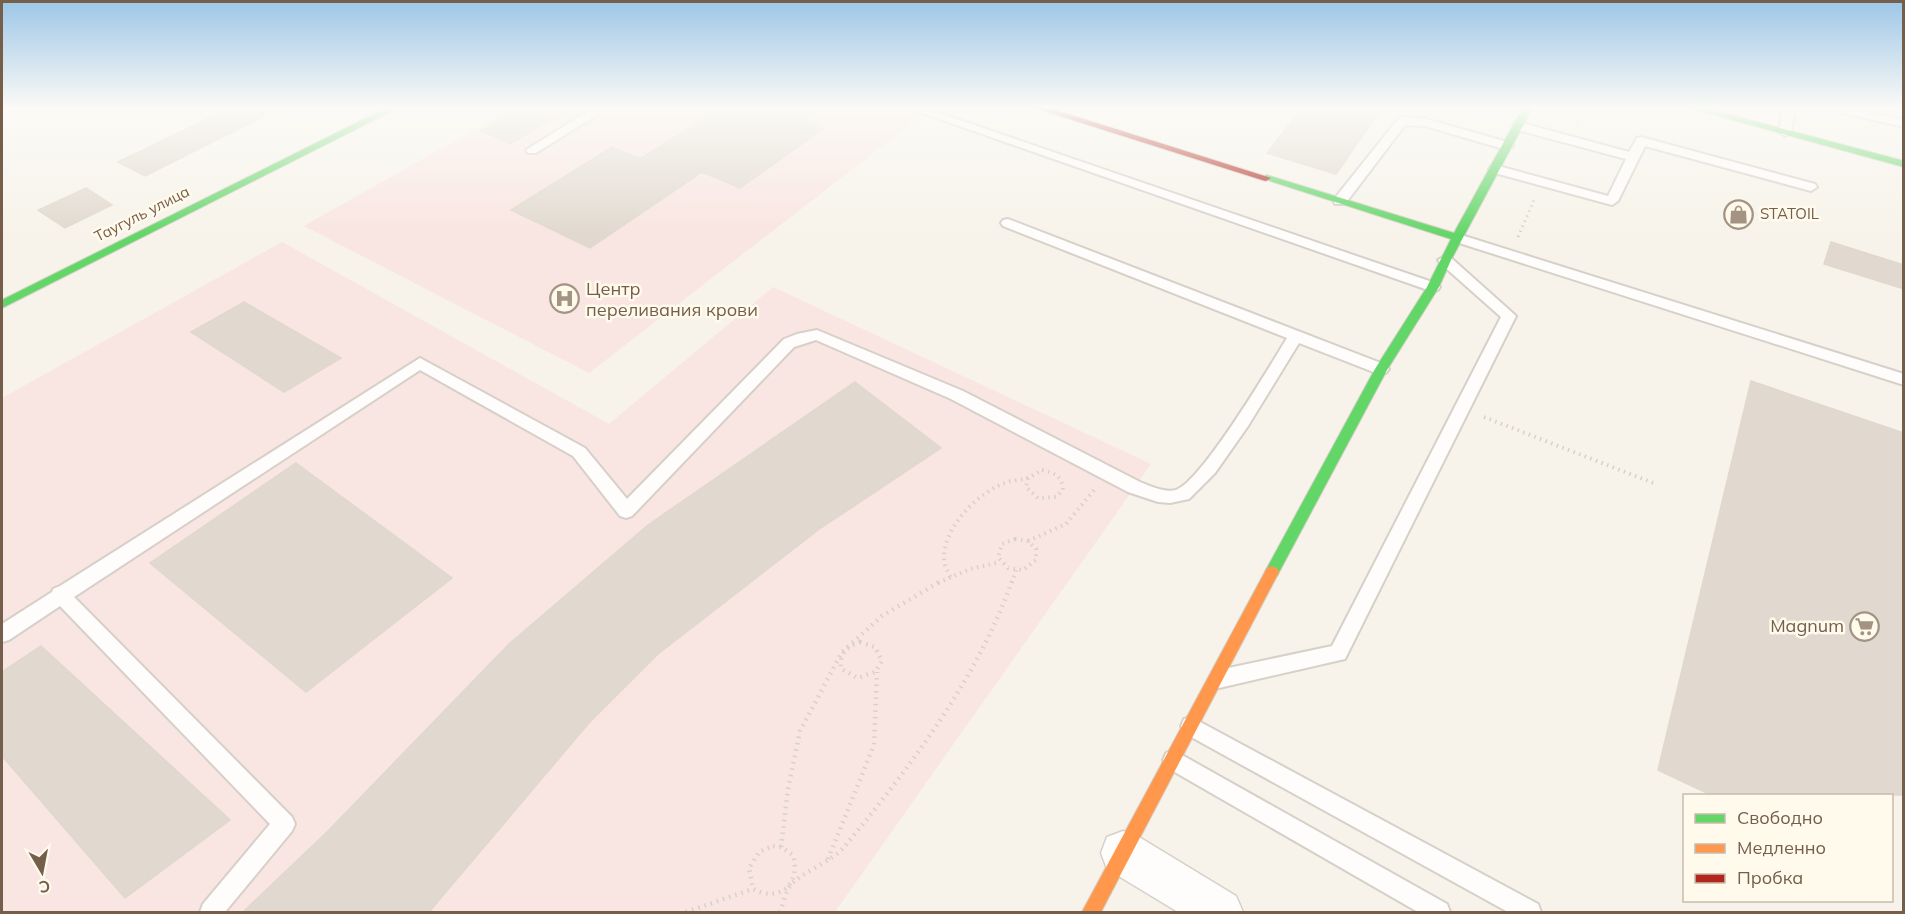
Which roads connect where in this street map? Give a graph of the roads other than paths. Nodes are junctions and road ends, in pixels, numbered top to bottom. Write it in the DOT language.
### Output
graph roads {
  1 [pos="310,150"];
  2 [pos="1034,150"];
  3 [pos="1178,150"];
  4 [pos="1380,150"];
  5 [pos="1505,150"];
  6 [pos="1606,150"];
  7 [pos="1637,150"];
  8 [pos="1673,150"];
  9 [pos="1851,150"];
  10 [pos="1633,157"];
  11 [pos="1904,164"];
  12 [pos="1495,169"];
  13 [pos="1810,187"];
  14 [pos="1340,201"];
  15 [pos="1008,223"];
  16 [pos="1458,238"];
  17 [pos="1445,260"];
  18 [pos="1433,287"];
  19 [pos="2,304"];
  20 [pos="1296,336"];
  21 [pos="1381,369"];
  22 [pos="1904,380"];
  23 [pos="60,594"];
  24 [pos="2,634"];
  25 [pos="1215,679"];
  26 [pos="1191,726"];
  27 [pos="1173,760"];
  28 [pos="1123,852"];
  29 [pos="210,912"];
  30 [pos="1091,912"];
  31 [pos="1220,912"];
  32 [pos="1439,912"];
  33 [pos="1530,912"];
  1 -- 19 [label="street, Таугуль улица"];
  2 -- 18 [label="lane"];
  3 -- 14 [label="street"];
  4 -- 14 [label="lane"];
  5 -- 12 [label="street"];
  6 -- 10 [label="lane"];
  7 -- 10 [label="lane"];
  8 -- 13 [label="lane"];
  9 -- 11 [label="street"];
  10 -- 12 [label="lane"];
  12 -- 16 [label="street"];
  14 -- 16 [label="street"];
  15 -- 20 [label="lane"];
  16 -- 17 [label="street"];
  16 -- 22 [label="lane"];
  17 -- 18 [label="street"];
  17 -- 25 [label="lane"];
  18 -- 21 [label="street"];
  20 -- 21 [label="lane"];
  20 -- 23 [label="lane"];
  21 -- 25 [label="street"];
  23 -- 24 [label="lane"];
  23 -- 29 [label="lane"];
  25 -- 26 [label="street"];
  26 -- 27 [label="street"];
  26 -- 33 [label="lane"];
  27 -- 28 [label="street"];
  27 -- 32 [label="lane"];
  28 -- 30 [label="street"];
  28 -- 31 [label="street"];
}
